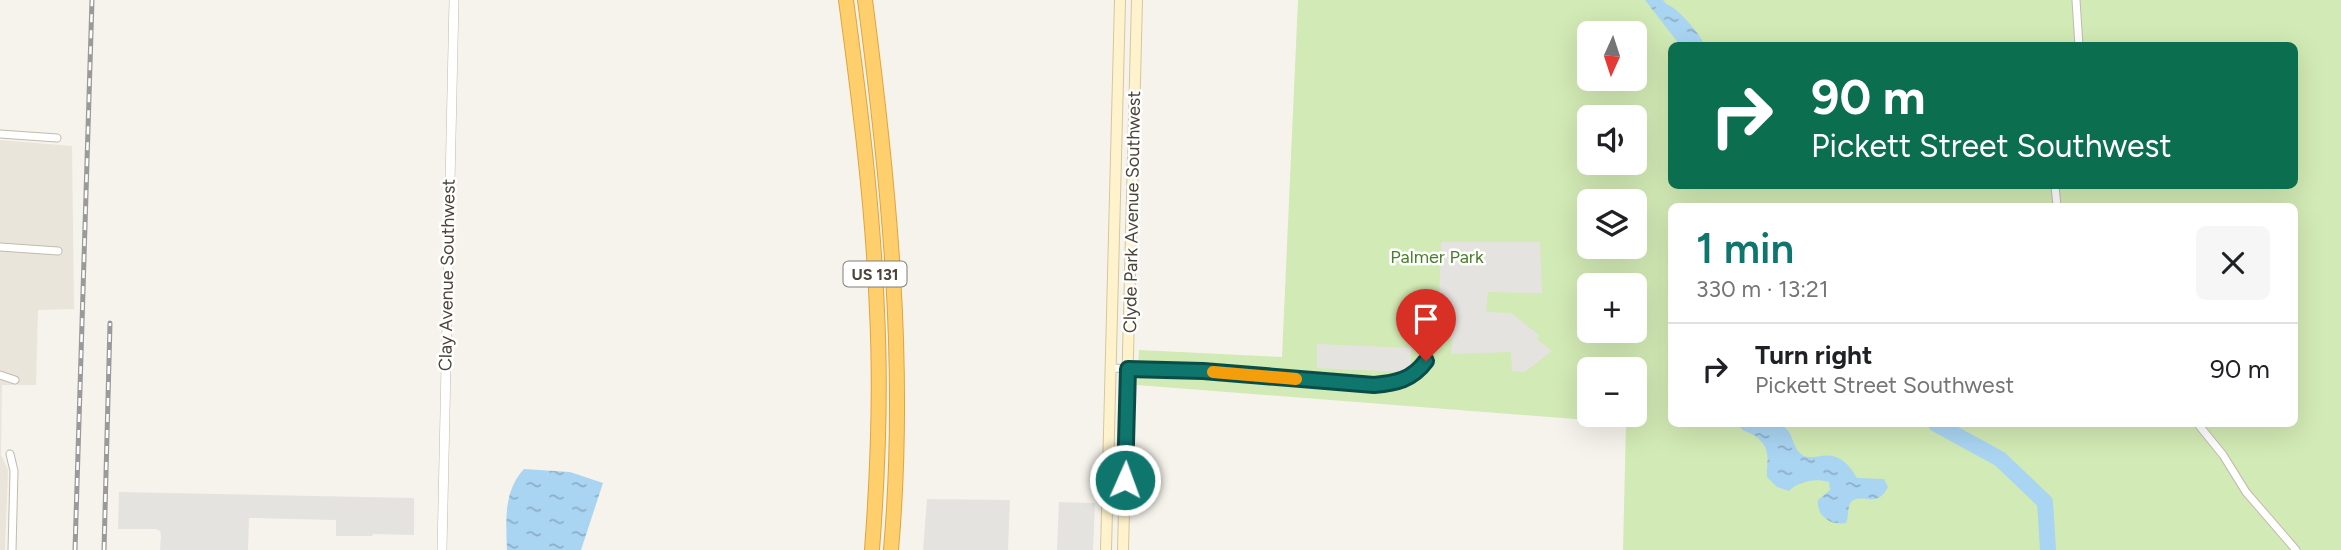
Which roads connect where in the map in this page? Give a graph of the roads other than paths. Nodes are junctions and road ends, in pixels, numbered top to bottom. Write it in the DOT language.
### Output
graph roads {
  1 [pos="454,0"];
  2 [pos="846,0"];
  3 [pos="864,0"];
  4 [pos="1120,0"];
  5 [pos="1137,0"];
  6 [pos="2076,0"];
  7 [pos="2079,42"];
  8 [pos="1119,47"];
  9 [pos="1136,47"];
  10 [pos="0,134"];
  11 [pos="57,138"];
  12 [pos="0,247"];
  13 [pos="58,251"];
  14 [pos="1112,282"];
  15 [pos="1131,283"];
  16 [pos="1430,336"];
  17 [pos="1110,368"];
  18 [pos="1128,369"];
  19 [pos="0,375"];
  20 [pos="15,380"];
  21 [pos="2200,427"];
  22 [pos="10,454"];
  23 [pos="12,550"];
  24 [pos="442,550"];
  25 [pos="872,550"];
  26 [pos="891,550"];
  27 [pos="1106,550"];
  28 [pos="1123,550"];
  29 [pos="2296,550"];
  1 -- 24 [label="street, Clay Avenue Southwest"];
  2 -- 25 [label="highway, US 131"];
  3 -- 26 [label="highway, US 131"];
  4 -- 8 [label="main road, Clyde Park Avenue Southwest"];
  5 -- 9 [label="main road, Clyde Park Avenue Southwest"];
  6 -- 7 [label="street"];
  8 -- 9 [label="main road"];
  8 -- 14 [label="main road, Clyde Park Avenue Southwest"];
  9 -- 15 [label="main road, Clyde Park Avenue Southwest"];
  10 -- 11 [label="street"];
  12 -- 13 [label="street"];
  14 -- 15 [label="main road"];
  14 -- 17 [label="main road, Clyde Park Avenue Southwest"];
  15 -- 18 [label="main road, Clyde Park Avenue Southwest"];
  16 -- 18 [label="street"];
  17 -- 18 [label="street"];
  17 -- 27 [label="main road, Clyde Park Avenue Southwest"];
  18 -- 28 [label="main road, Clyde Park Avenue Southwest"];
  19 -- 20 [label="street"];
  21 -- 29 [label="street"];
  22 -- 23 [label="street"];
}
